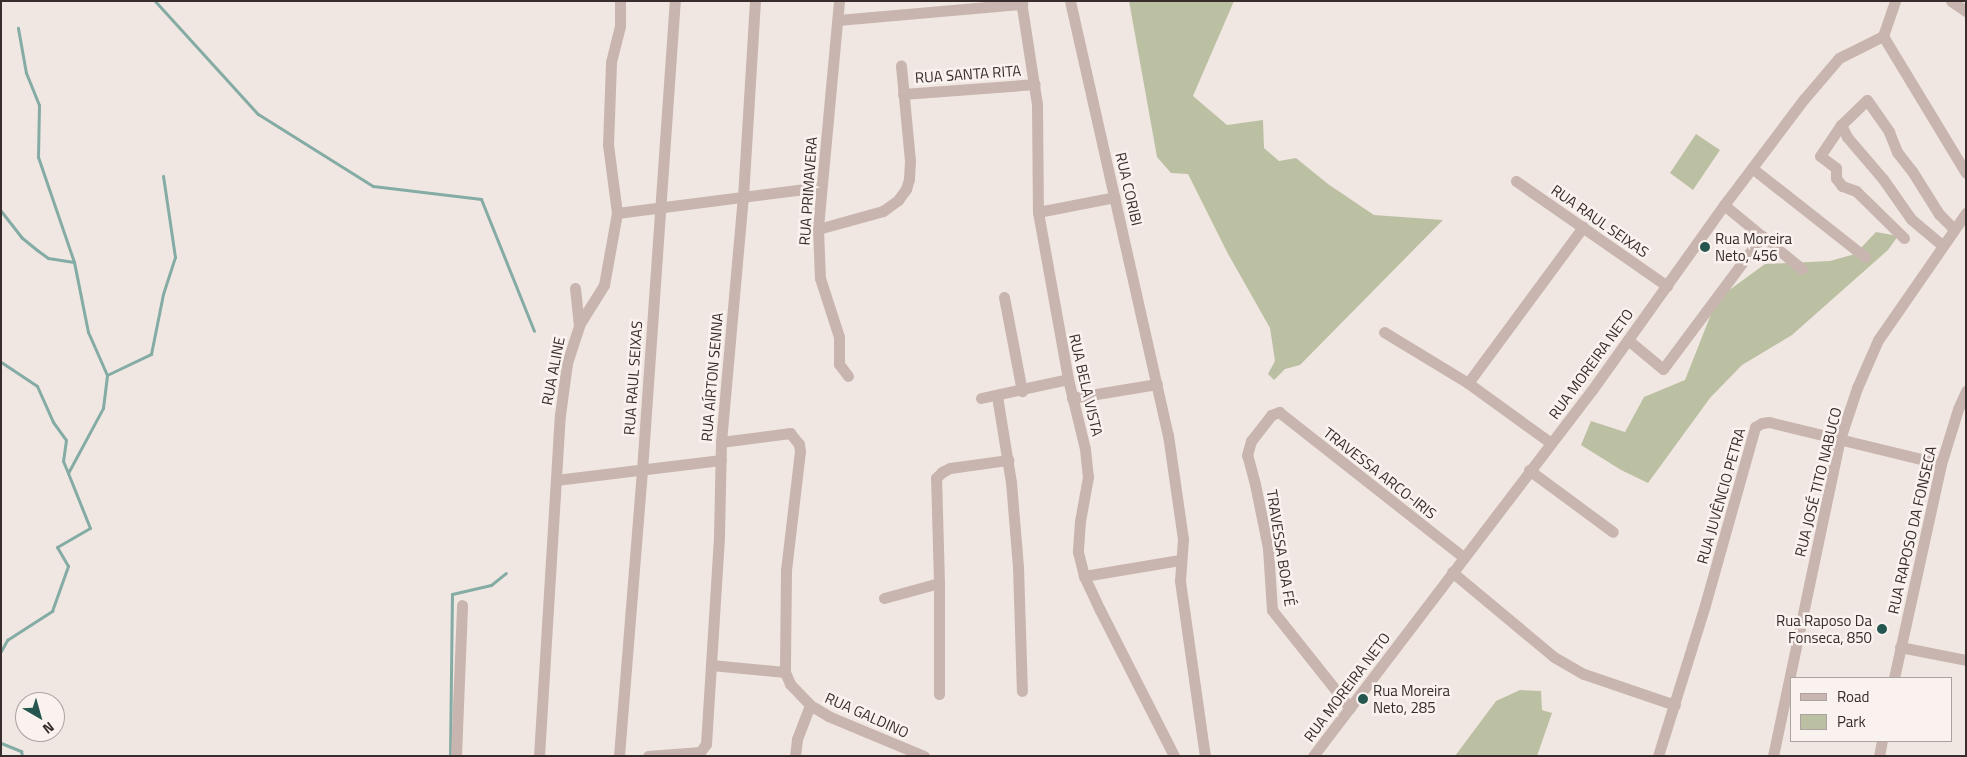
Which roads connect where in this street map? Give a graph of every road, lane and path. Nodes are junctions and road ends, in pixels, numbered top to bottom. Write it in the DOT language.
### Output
graph roads {
  1 [pos="620,1"];
  2 [pos="675,1"];
  3 [pos="755,1"];
  4 [pos="839,1"];
  5 [pos="1070,1"];
  6 [pos="1895,1"];
  7 [pos="1951,1"];
  8 [pos="1022,3"];
  9 [pos="1966,11"];
  10 [pos="838,20"];
  11 [pos="1883,36"];
  12 [pos="901,65"];
  13 [pos="1034,84"];
  14 [pos="903,94"];
  15 [pos="1841,125"];
  16 [pos="1752,168"];
  17 [pos="1966,173"];
  18 [pos="1516,181"];
  19 [pos="820,186"];
  20 [pos="743,197"];
  21 [pos="1115,197"];
  22 [pos="1724,205"];
  23 [pos="660,206"];
  24 [pos="1038,212"];
  25 [pos="617,213"];
  26 [pos="1966,213"];
  27 [pos="1583,227"];
  28 [pos="818,229"];
  29 [pos="1954,229"];
  30 [pos="1762,236"];
  31 [pos="1904,238"];
  32 [pos="1942,245"];
  33 [pos="1865,257"];
  34 [pos="1802,269"];
  35 [pos="1667,286"];
  36 [pos="575,288"];
  37 [pos="1004,297"];
  38 [pos="579,325"];
  39 [pos="1384,332"];
  40 [pos="1628,340"];
  41 [pos="848,376"];
  42 [pos="1068,379"];
  43 [pos="1468,383"];
  44 [pos="1157,384"];
  45 [pos="1022,391"];
  46 [pos="1966,392"];
  47 [pos="997,396"];
  48 [pos="981,398"];
  49 [pos="1072,398"];
  50 [pos="1279,412"];
  51 [pos="1840,439"];
  52 [pos="721,442"];
  53 [pos="1551,443"];
  54 [pos="720,460"];
  55 [pos="1008,460"];
  56 [pos="1941,464"];
  57 [pos="642,470"];
  58 [pos="1530,470"];
  59 [pos="556,480"];
  60 [pos="1613,532"];
  61 [pos="1463,558"];
  62 [pos="1180,560"];
  63 [pos="1452,572"];
  64 [pos="1084,576"];
  65 [pos="939,583"];
  66 [pos="884,598"];
  67 [pos="462,605"];
  68 [pos="1900,647"];
  69 [pos="1966,660"];
  70 [pos="711,665"];
  71 [pos="784,672"];
  72 [pos="1894,677"];
  73 [pos="1022,691"];
  74 [pos="939,694"];
  75 [pos="810,705"];
  76 [pos="1674,705"];
  77 [pos="1350,708"];
  78 [pos="1882,742"];
  79 [pos="456,756"];
  80 [pos="539,756"];
  81 [pos="618,756"];
  82 [pos="648,756"];
  83 [pos="795,756"];
  84 [pos="924,756"];
  85 [pos="1174,756"];
  86 [pos="1205,756"];
  87 [pos="1313,756"];
  88 [pos="1658,756"];
  89 [pos="1773,756"];
  90 [pos="1879,756"];
  1 -- 25 [label="street, RUA ALINE"];
  2 -- 23 [label="street, RUA RAUL SEIXAS"];
  3 -- 20 [label="street, RUA AÍRTON SENNA"];
  4 -- 10 [label="street, RUA PRIMAVERA"];
  5 -- 21 [label="street, RUA CORIBI"];
  6 -- 11 [label="street"];
  7 -- 9 [label="street"];
  8 -- 10 [label="street"];
  8 -- 13 [label="street, RUA BELA VISTA"];
  10 -- 19 [label="street, RUA PRIMAVERA"];
  11 -- 16 [label="street, RUA MOREIRA NETO"];
  11 -- 17 [label="street"];
  12 -- 14 [label="street"];
  13 -- 14 [label="street, RUA SANTA RITA"];
  13 -- 24 [label="street, RUA BELA VISTA"];
  14 -- 28 [label="street"];
  15 -- 29 [label="street"];
  15 -- 31 [label="street"];
  15 -- 32 [label="street"];
  16 -- 22 [label="street, RUA MOREIRA NETO"];
  16 -- 33 [label="street"];
  18 -- 27 [label="street, RUA RAUL SEIXAS"];
  19 -- 20 [label="street"];
  19 -- 28 [label="street, RUA PRIMAVERA"];
  20 -- 23 [label="street"];
  20 -- 52 [label="street, RUA AÍRTON SENNA"];
  21 -- 24 [label="street"];
  21 -- 44 [label="street, RUA CORIBI"];
  22 -- 30 [label="street"];
  22 -- 35 [label="street, RUA MOREIRA NETO"];
  23 -- 25 [label="street"];
  23 -- 57 [label="street, RUA RAUL SEIXAS"];
  24 -- 42 [label="street, RUA BELA VISTA"];
  25 -- 38 [label="street, RUA ALINE"];
  26 -- 29 [label="street, RUA JOSÉ TITO NABUCO"];
  27 -- 35 [label="street, RUA RAUL SEIXAS"];
  27 -- 43 [label="street"];
  28 -- 41 [label="street, RUA PRIMAVERA"];
  29 -- 32 [label="street, RUA JOSÉ TITO NABUCO"];
  30 -- 34 [label="street"];
  30 -- 40 [label="street"];
  32 -- 51 [label="street, RUA JOSÉ TITO NABUCO"];
  35 -- 40 [label="street, RUA MOREIRA NETO"];
  36 -- 38 [label="street"];
  37 -- 45 [label="street"];
  38 -- 59 [label="street, RUA ALINE"];
  39 -- 43 [label="street"];
  40 -- 53 [label="street, RUA MOREIRA NETO"];
  42 -- 45 [label="street"];
  42 -- 49 [label="street, RUA BELA VISTA"];
  43 -- 53 [label="street"];
  44 -- 49 [label="street"];
  44 -- 62 [label="street, RUA CORIBI"];
  45 -- 47 [label="street"];
  46 -- 56 [label="street, RUA RAPOSO DA FONSECA"];
  47 -- 48 [label="street"];
  47 -- 55 [label="street"];
  49 -- 64 [label="street, RUA BELA VISTA"];
  50 -- 61 [label="street, TRAVESSA ARCO-IRIS"];
  50 -- 77 [label="street, TRAVESSA BOA FÉ"];
  51 -- 56 [label="street, RUA JUVÊNCIO PETRA"];
  51 -- 76 [label="street, RUA JUVÊNCIO PETRA"];
  51 -- 89 [label="street, RUA JOSÉ TITO NABUCO"];
  52 -- 54 [label="street, RUA AÍRTON SENNA"];
  52 -- 71 [label="street"];
  53 -- 58 [label="street, RUA MOREIRA NETO"];
  54 -- 57 [label="street"];
  54 -- 70 [label="street, RUA AÍRTON SENNA"];
  55 -- 65 [label="street"];
  55 -- 73 [label="street"];
  56 -- 68 [label="street, RUA RAPOSO DA FONSECA"];
  57 -- 59 [label="street"];
  57 -- 81 [label="street, RUA RAUL SEIXAS"];
  58 -- 60 [label="street"];
  58 -- 61 [label="street, RUA MOREIRA NETO"];
  59 -- 80 [label="street, RUA ALINE"];
  61 -- 63 [label="street, RUA MOREIRA NETO"];
  62 -- 64 [label="street"];
  62 -- 86 [label="street, RUA CORIBI"];
  63 -- 76 [label="street"];
  63 -- 77 [label="street, RUA MOREIRA NETO"];
  64 -- 85 [label="street, RUA BELA VISTA"];
  65 -- 66 [label="street"];
  65 -- 74 [label="street"];
  67 -- 79 [label="street"];
  68 -- 69 [label="street"];
  68 -- 72 [label="street, RUA RAPOSO DA FONSECA"];
  70 -- 71 [label="street"];
  70 -- 82 [label="street, RUA AÍRTON SENNA"];
  71 -- 75 [label="street, RUA GALDINO"];
  75 -- 83 [label="street"];
  75 -- 84 [label="street, RUA GALDINO"];
  76 -- 88 [label="street, RUA JUVÊNCIO PETRA"];
  77 -- 87 [label="street, RUA MOREIRA NETO"];
  78 -- 90 [label="street"];
}
